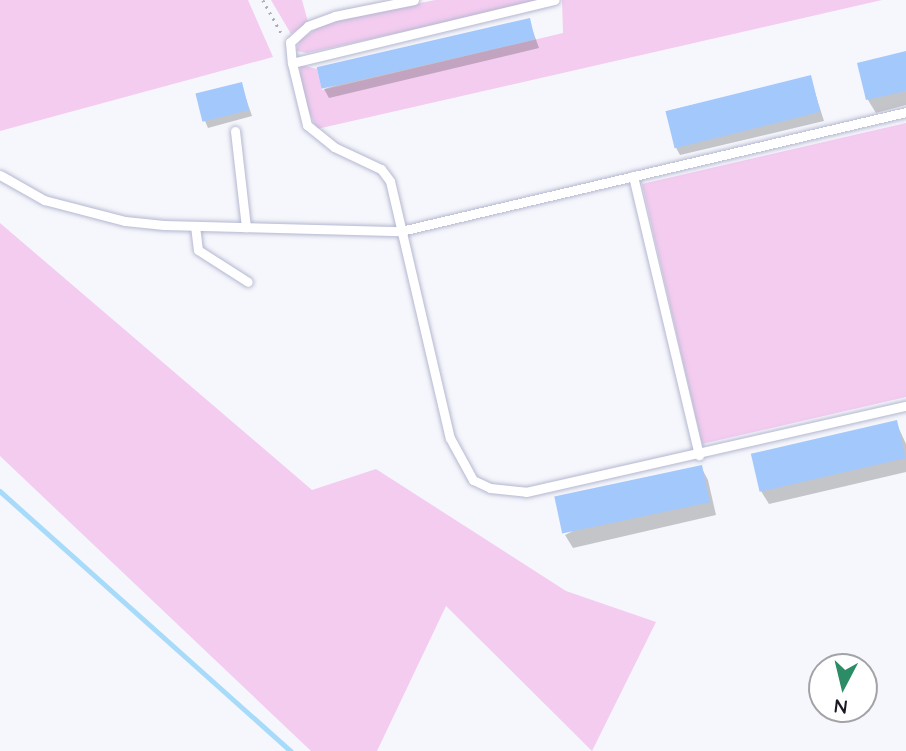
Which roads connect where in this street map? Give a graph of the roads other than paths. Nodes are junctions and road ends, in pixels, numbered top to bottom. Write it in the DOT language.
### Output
graph roads {
  1 [pos="414,0"];
  2 [pos="555,0"];
  3 [pos="292,63"];
  4 [pos="906,112"];
  5 [pos="235,131"];
  6 [pos="0,175"];
  7 [pos="633,176"];
  8 [pos="195,226"];
  9 [pos="246,227"];
  10 [pos="401,231"];
  11 [pos="248,282"];
  12 [pos="906,406"];
  13 [pos="699,455"];
  1 -- 3 [label="lane"];
  2 -- 3 [label="lane"];
  3 -- 10 [label="lane"];
  4 -- 7 [label="lane"];
  5 -- 9 [label="lane"];
  6 -- 8 [label="lane"];
  7 -- 10 [label="lane"];
  7 -- 13 [label="lane"];
  8 -- 9 [label="lane"];
  8 -- 11 [label="lane"];
  9 -- 10 [label="lane"];
  10 -- 13 [label="lane"];
  12 -- 13 [label="lane"];
}
